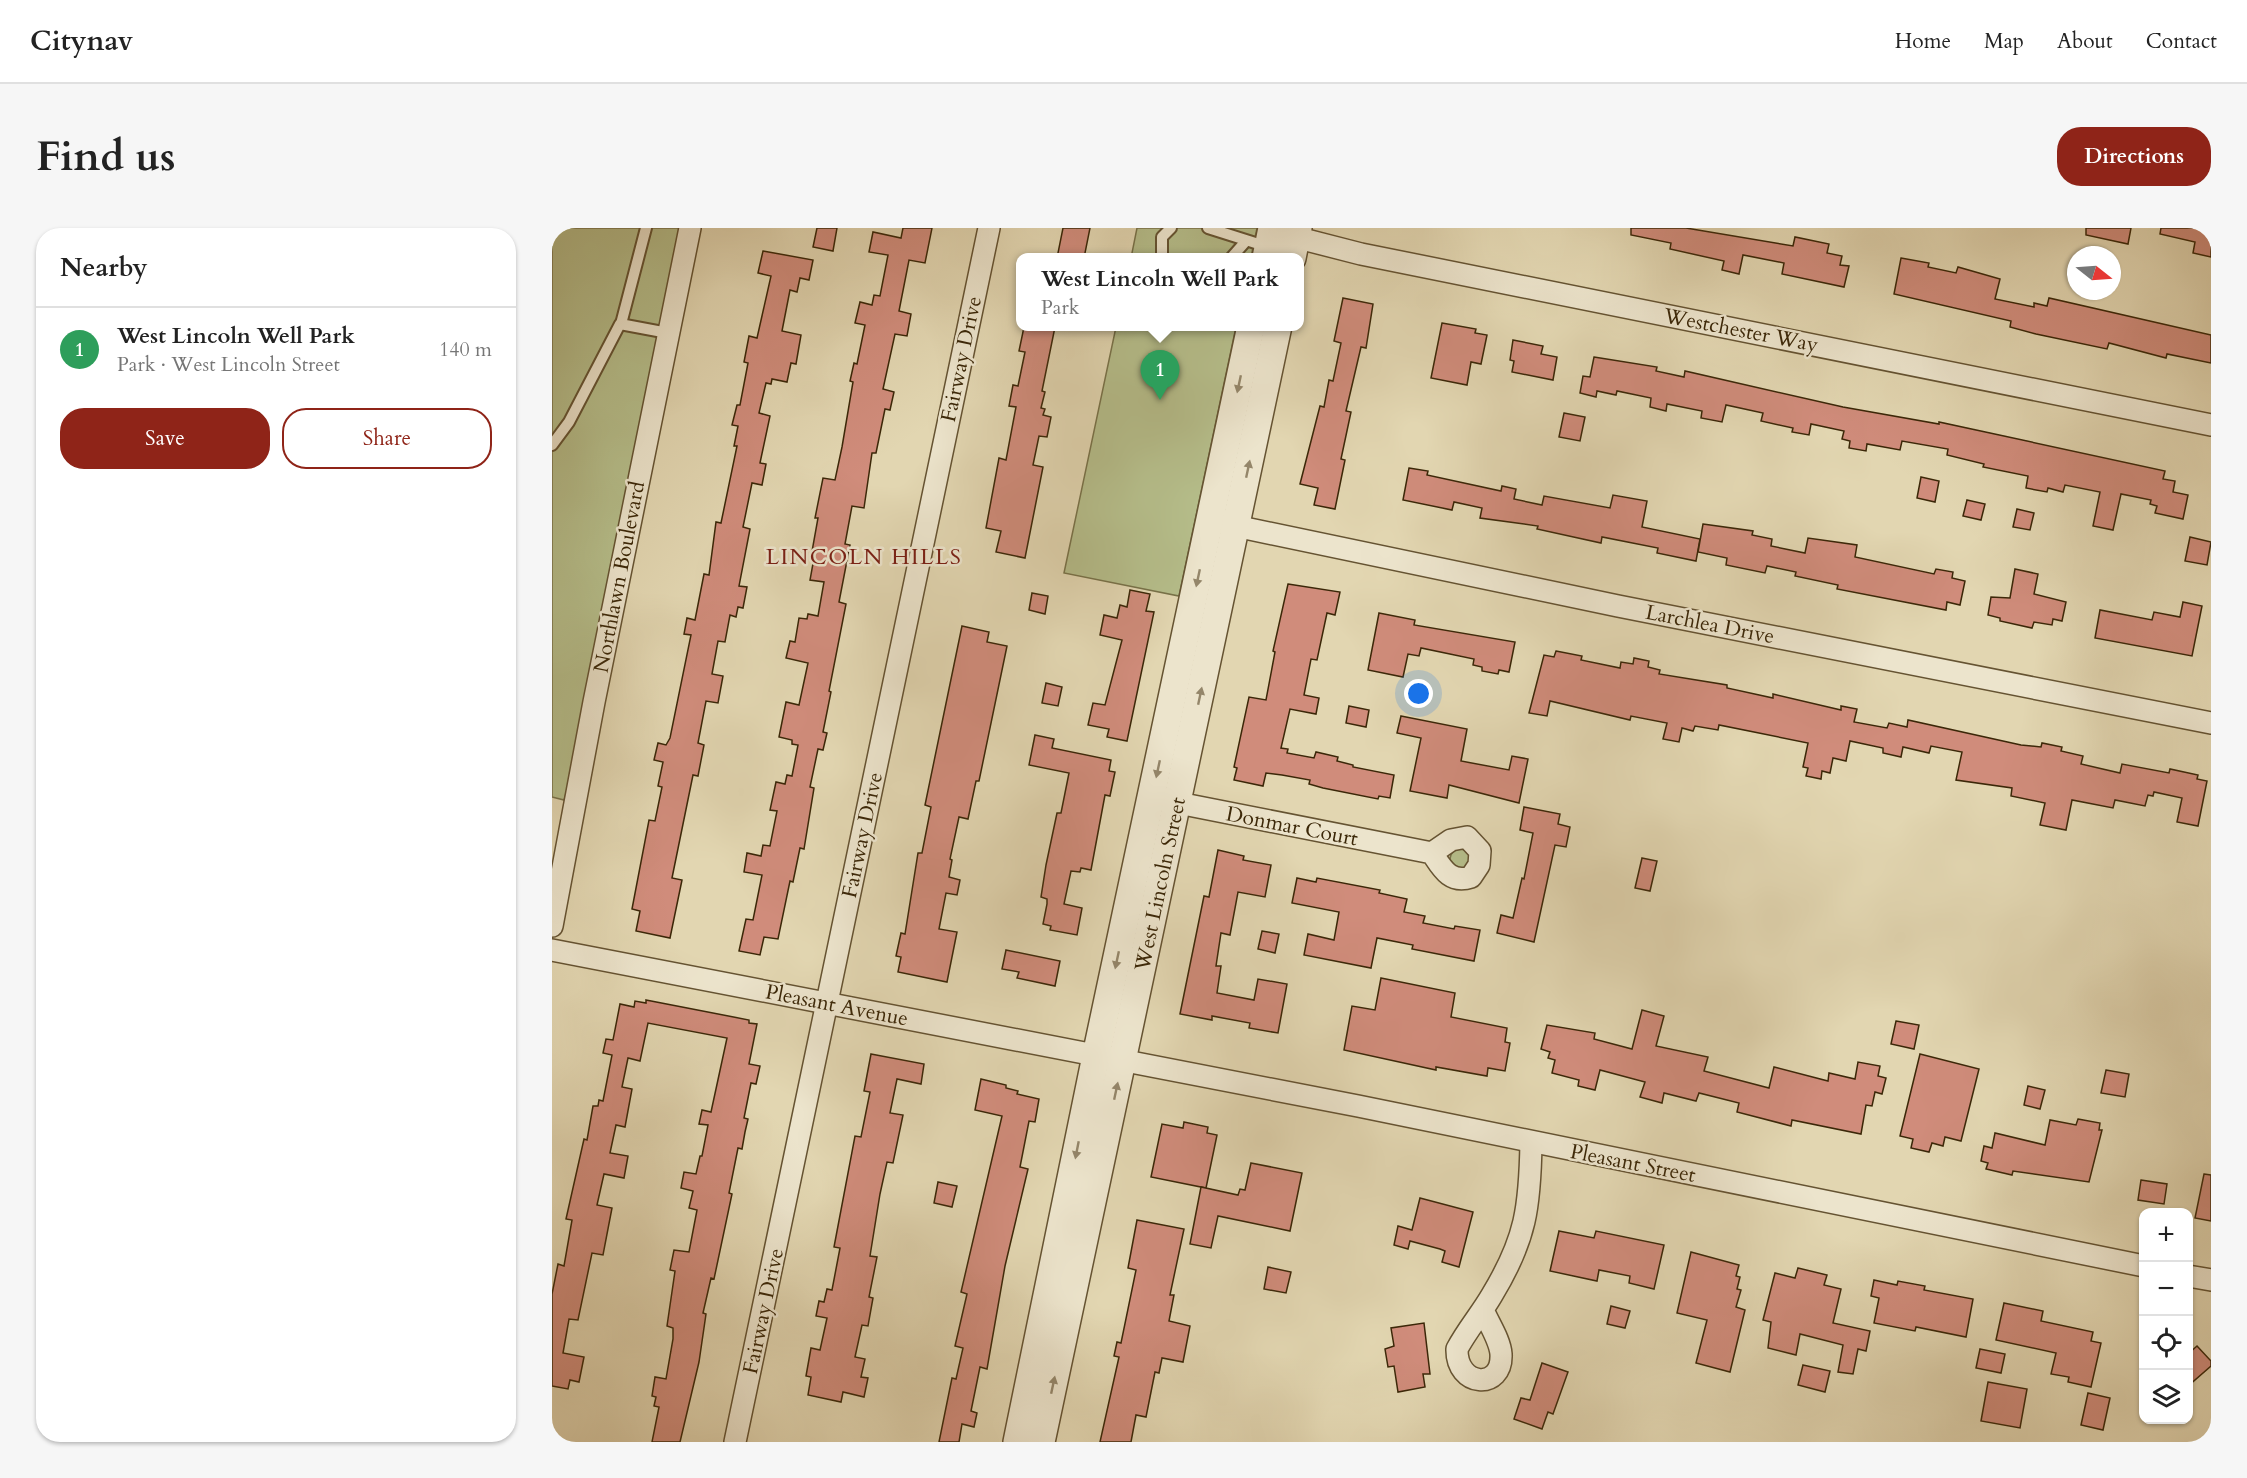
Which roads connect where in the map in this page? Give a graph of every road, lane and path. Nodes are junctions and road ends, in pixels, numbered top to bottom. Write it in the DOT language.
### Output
graph roads {
  1 [pos="646,228"];
  2 [pos="690,228"];
  3 [pos="989,228"];
  4 [pos="1171,228"];
  5 [pos="1208,228"];
  6 [pos="1276,241"];
  7 [pos="1162,253"];
  8 [pos="1244,253"];
  9 [pos="621,324"];
  10 [pos="1250,331"];
  11 [pos="1277,331"];
  12 [pos="668,333"];
  13 [pos="2211,425"];
  14 [pos="552,445"];
  15 [pos="1222,523"];
  16 [pos="2211,723"];
  17 [pos="1164,801"];
  18 [pos="1432,854"];
  19 [pos="552,926"];
  20 [pos="552,950"];
  21 [pos="827,1003"];
  22 [pos="1096,1056"];
  23 [pos="1122,1062"];
  24 [pos="1531,1142"];
  25 [pos="2139,1265"];
  26 [pos="2193,1277"];
  27 [pos="2211,1280"];
  28 [pos="1483,1310"];
  29 [pos="735,1442"];
  30 [pos="1017,1442"];
  31 [pos="1041,1442"];
  1 -- 9 [label="lane"];
  2 -- 12 [label="street, Northlawn Boulevard"];
  3 -- 21 [label="street, Fairway Drive"];
  4 -- 7 [label="lane"];
  5 -- 6 [label="lane"];
  6 -- 8 [label="lane"];
  6 -- 13 [label="street, Westchester Way"];
  9 -- 12 [label="lane"];
  9 -- 14 [label="lane"];
  10 -- 15 [label="street, West Lincoln Street, one-way"];
  15 -- 11 [label="street, West Lincoln Street, one-way"];
  12 -- 19 [label="street, Northlawn Boulevard"];
  15 -- 16 [label="street, Larchlea Drive"];
  15 -- 17 [label="street, West Lincoln Street"];
  17 -- 18 [label="street, Donmar Court"];
  17 -- 22 [label="street, West Lincoln Street, one-way"];
  17 -- 23 [label="street, West Lincoln Street"];
  20 -- 21 [label="street, Pleasant Avenue"];
  21 -- 22 [label="street, Pleasant Avenue"];
  21 -- 29 [label="street, Fairway Drive"];
  22 -- 23 [label="street, Pleasant Avenue"];
  22 -- 30 [label="street, West Lincoln Street, one-way"];
  23 -- 24 [label="street, Pleasant Street"];
  31 -- 23 [label="street, West Lincoln Street, one-way"];
  24 -- 25 [label="street, Pleasant Street"];
  24 -- 28 [label="street"];
  26 -- 27 [label="street"];
}
